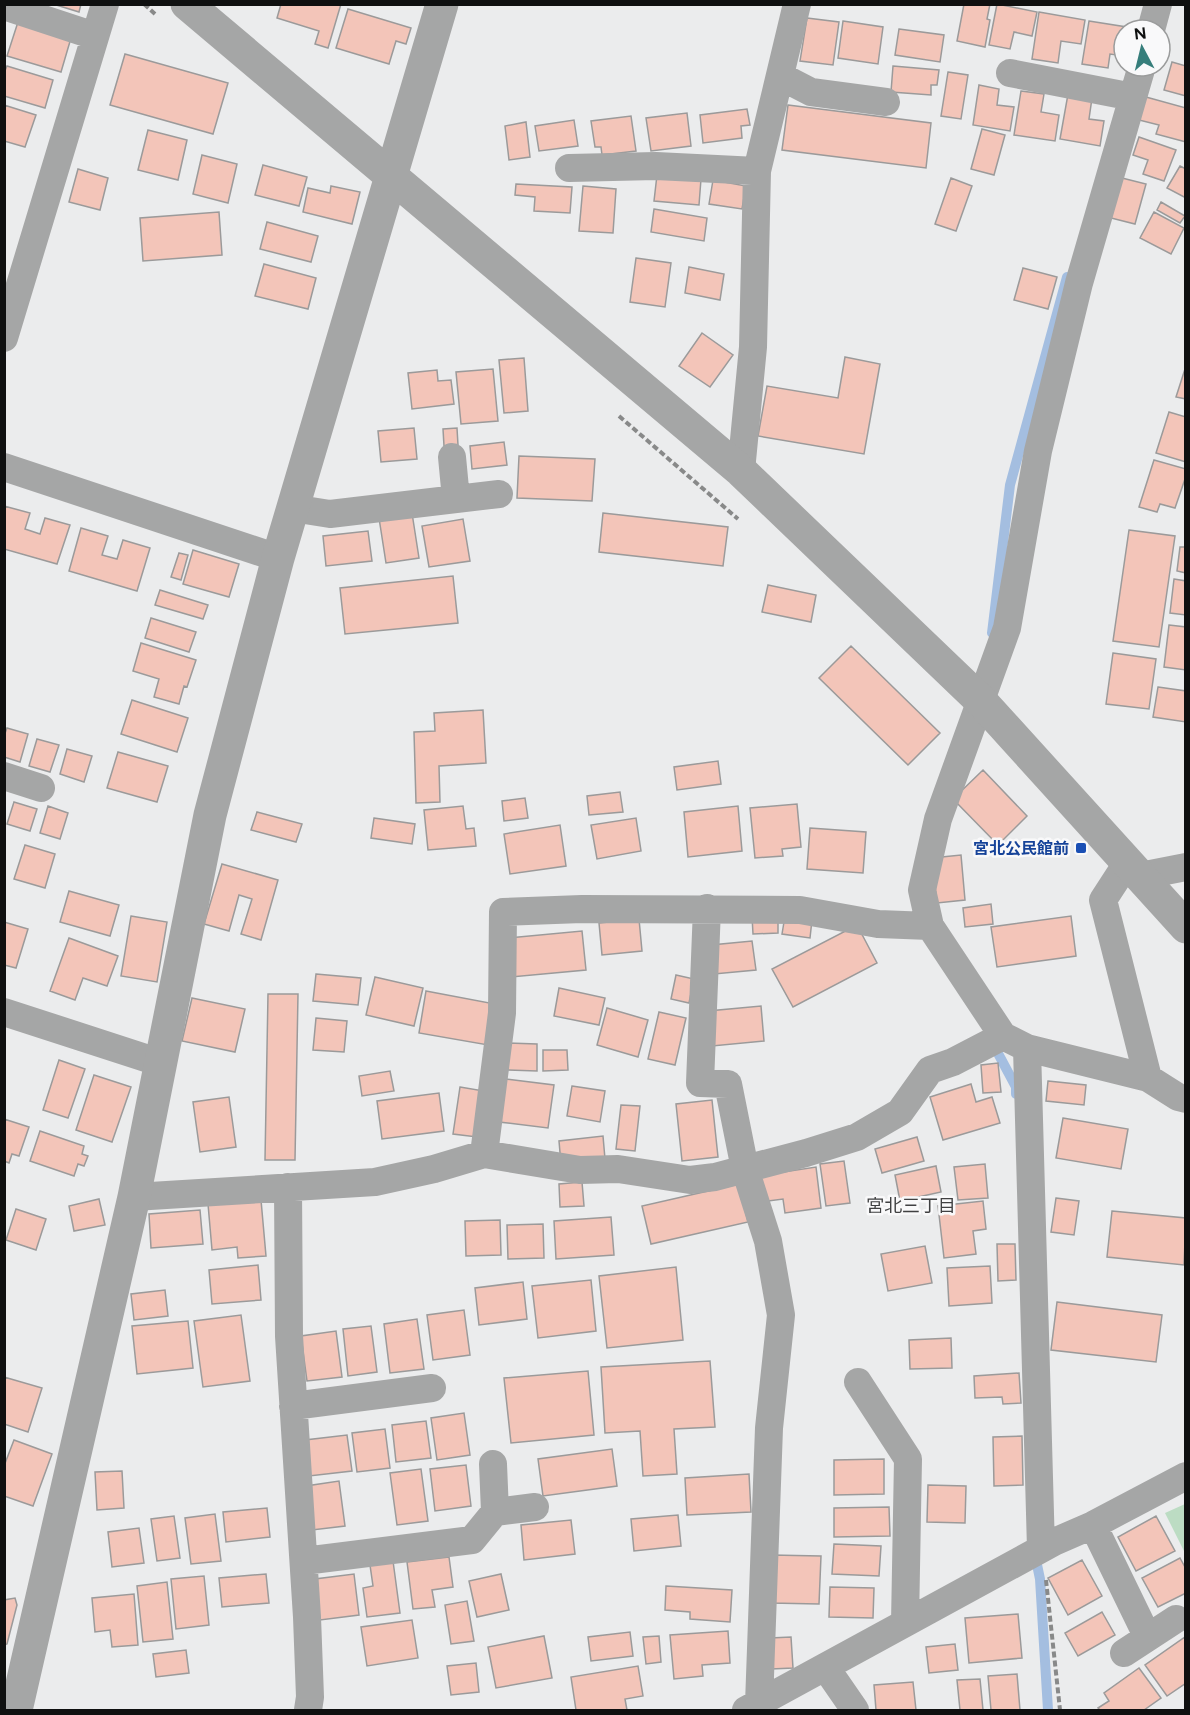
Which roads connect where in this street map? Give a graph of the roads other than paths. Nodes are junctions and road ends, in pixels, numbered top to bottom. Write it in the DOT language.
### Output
graph roads {
  1 [pos="105,4"];
  2 [pos="187,4"];
  3 [pos="442,4"];
  4 [pos="796,4"];
  5 [pos="4,6"];
  6 [pos="95,36"];
  7 [pos="1010,73"];
  8 [pos="780,76"];
  9 [pos="1139,78"];
  10 [pos="1133,97"];
  11 [pos="886,102"];
  12 [pos="569,168"];
  13 [pos="757,171"];
  14 [pos="390,177"];
  15 [pos="4,338"];
  16 [pos="452,457"];
  17 [pos="4,467"];
  18 [pos="741,471"];
  19 [pos="499,494"];
  20 [pos="456,499"];
  21 [pos="292,508"];
  22 [pos="278,558"];
  23 [pos="981,701"];
  24 [pos="4,776"];
  25 [pos="41,788"];
  26 [pos="1185,867"];
  27 [pos="1133,869"];
  28 [pos="707,908"];
  29 [pos="930,926"];
  30 [pos="1185,927"];
  31 [pos="4,1012"];
  32 [pos="1015,1042"];
  33 [pos="161,1063"];
  34 [pos="1148,1078"];
  35 [pos="1185,1099"];
  36 [pos="484,1154"];
  37 [pos="745,1169"];
  38 [pos="288,1187"];
  39 [pos="134,1197"];
  40 [pos="858,1382"];
  41 [pos="432,1388"];
  42 [pos="292,1406"];
  43 [pos="493,1464"];
  44 [pos="1185,1476"];
  45 [pos="535,1507"];
  46 [pos="495,1512"];
  47 [pos="1092,1525"];
  48 [pos="1040,1550"];
  49 [pos="304,1561"];
  50 [pos="1176,1619"];
  51 [pos="905,1623"];
  52 [pos="1147,1636"];
  53 [pos="1124,1653"];
  54 [pos="826,1668"];
  55 [pos="752,1707"];
  56 [pos="16,1710"];
  57 [pos="308,1710"];
  58 [pos="855,1710"];
  1 -- 6 [label="street"];
  2 -- 14 [label="street"];
  3 -- 14 [label="street"];
  4 -- 8 [label="street"];
  5 -- 6 [label="street"];
  6 -- 15 [label="street"];
  7 -- 10 [label="street"];
  8 -- 11 [label="street"];
  8 -- 13 [label="street"];
  9 -- 10 [label="street"];
  10 -- 23 [label="street"];
  12 -- 13 [label="street"];
  13 -- 18 [label="street"];
  14 -- 18 [label="street"];
  14 -- 21 [label="street"];
  16 -- 20 [label="street"];
  17 -- 22 [label="street"];
  18 -- 23 [label="street"];
  19 -- 20 [label="street"];
  20 -- 21 [label="street"];
  21 -- 22 [label="street"];
  22 -- 33 [label="street"];
  23 -- 27 [label="street"];
  23 -- 29 [label="street"];
  24 -- 25 [label="street"];
  26 -- 27 [label="street"];
  27 -- 30 [label="street"];
  27 -- 34 [label="street"];
  28 -- 29 [label="street"];
  28 -- 36 [label="street"];
  28 -- 37 [label="street"];
  29 -- 32 [label="street"];
  31 -- 33 [label="street"];
  32 -- 34 [label="street"];
  32 -- 37 [label="street"];
  32 -- 48 [label="street"];
  33 -- 39 [label="street"];
  34 -- 35 [label="street"];
  36 -- 37 [label="street"];
  36 -- 38 [label="street"];
  37 -- 55 [label="street"];
  38 -- 39 [label="street"];
  38 -- 42 [label="street"];
  39 -- 56 [label="street"];
  40 -- 51 [label="street"];
  41 -- 42 [label="street"];
  42 -- 49 [label="street"];
  43 -- 46 [label="street"];
  44 -- 47 [label="street"];
  45 -- 46 [label="street"];
  46 -- 49 [label="street"];
  47 -- 48 [label="street"];
  47 -- 52 [label="street"];
  48 -- 51 [label="street"];
  49 -- 57 [label="street"];
  50 -- 52 [label="street"];
  51 -- 54 [label="street"];
  52 -- 53 [label="street"];
  54 -- 55 [label="street"];
  54 -- 58 [label="street"];
}
